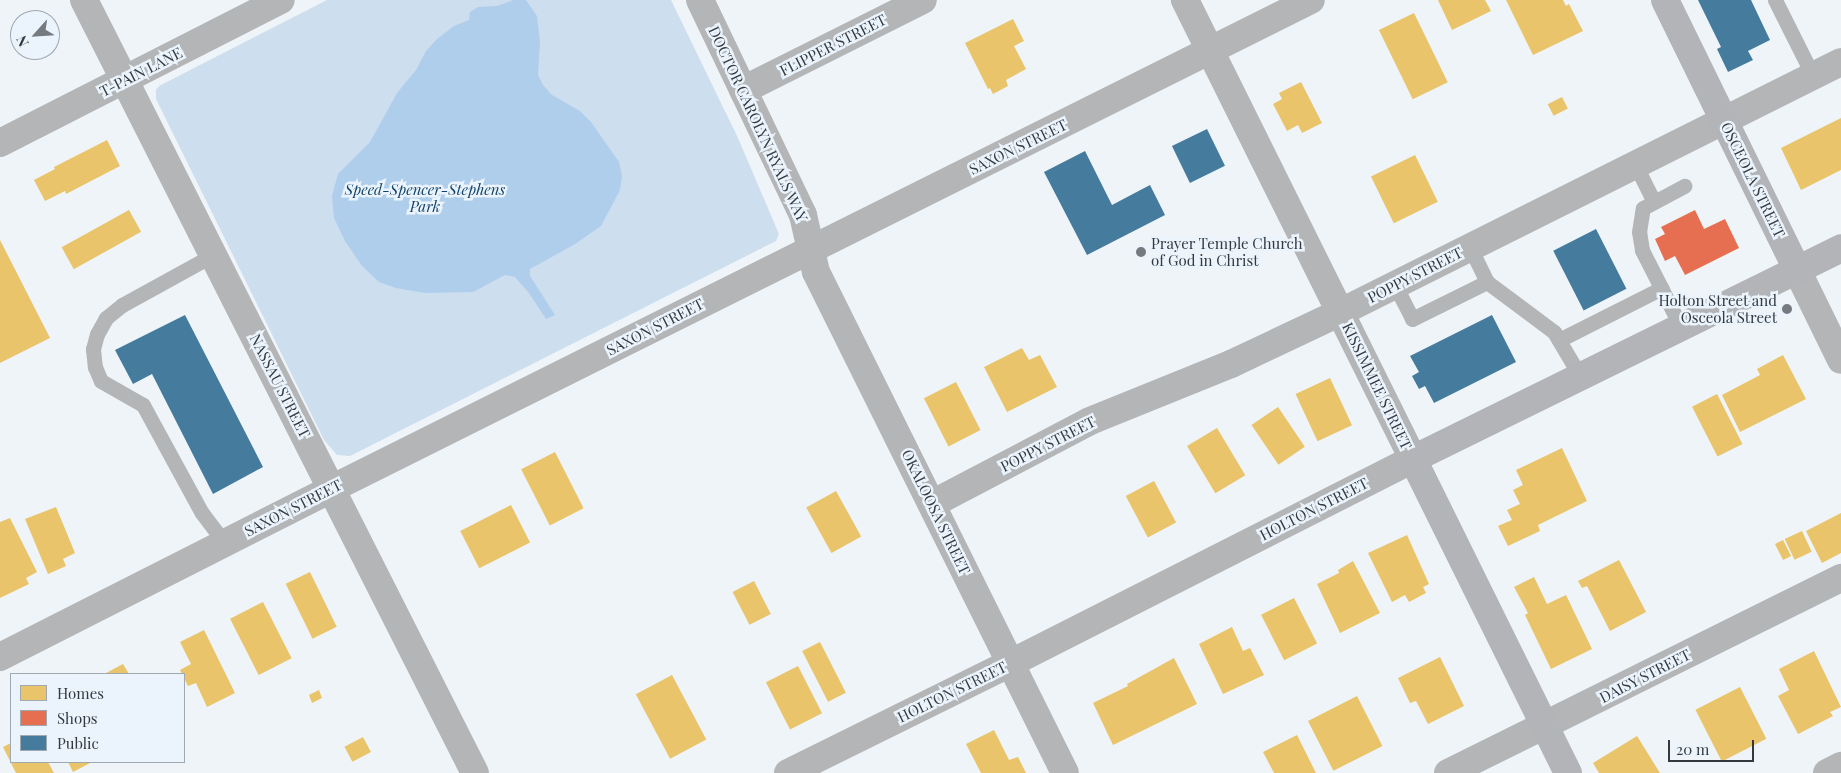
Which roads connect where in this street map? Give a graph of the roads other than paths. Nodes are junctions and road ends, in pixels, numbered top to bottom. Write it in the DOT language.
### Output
graph roads {
  1 [pos="84,0"];
  2 [pos="281,0"];
  3 [pos="700,0"];
  4 [pos="923,0"];
  5 [pos="1185,0"];
  6 [pos="1311,0"];
  7 [pos="1665,0"];
  8 [pos="1775,0"];
  9 [pos="1210,51"];
  10 [pos="1841,62"];
  11 [pos="1813,76"];
  12 [pos="125,80"];
  13 [pos="743,90"];
  14 [pos="1724,120"];
  15 [pos="0,143"];
  16 [pos="1635,164"];
  17 [pos="1684,186"];
  18 [pos="1654,202"];
  19 [pos="1470,247"];
  20 [pos="1841,248"];
  21 [pos="811,250"];
  22 [pos="213,255"];
  23 [pos="1798,270"];
  24 [pos="1487,282"];
  25 [pos="1395,285"];
  26 [pos="1662,288"];
  27 [pos="1341,312"];
  28 [pos="1681,327"];
  29 [pos="1559,340"];
  30 [pos="1841,360"];
  31 [pos="1580,376"];
  32 [pos="1413,459"];
  33 [pos="331,489"];
  34 [pos="932,504"];
  35 [pos="225,542"];
  36 [pos="1841,578"];
  37 [pos="0,657"];
  38 [pos="1011,663"];
  39 [pos="1544,726"];
  40 [pos="1841,766"];
  41 [pos="475,773"];
  42 [pos="788,773"];
  43 [pos="1065,773"];
  44 [pos="1448,773"];
  45 [pos="1568,773"];
  46 [pos="1827,773"];
  1 -- 12 [label="street, NASSAU STREET"];
  2 -- 12 [label="street, T-PAIN LANE"];
  3 -- 13 [label="street, DOCTOR CAROLYN RYALS WAY"];
  4 -- 13 [label="street, FLIPPER STREET"];
  5 -- 9 [label="street, KISSIMMEE STREET"];
  6 -- 9 [label="street, SAXON STREET"];
  7 -- 14 [label="street, OSCEOLA STREET"];
  8 -- 11 [label="lane"];
  9 -- 21 [label="street, SAXON STREET"];
  9 -- 27 [label="street, KISSIMMEE STREET"];
  10 -- 11 [label="street, POPPY STREET"];
  11 -- 14 [label="street, POPPY STREET"];
  12 -- 15 [label="street, T-PAIN LANE"];
  12 -- 22 [label="street, NASSAU STREET"];
  13 -- 21 [label="street, DOCTOR CAROLYN RYALS WAY"];
  14 -- 16 [label="street, POPPY STREET"];
  14 -- 23 [label="street, OSCEOLA STREET"];
  16 -- 18 [label="lane"];
  16 -- 19 [label="street, POPPY STREET"];
  17 -- 18 [label="lane"];
  18 -- 26 [label="lane"];
  19 -- 24 [label="lane"];
  19 -- 25 [label="street, POPPY STREET"];
  20 -- 23 [label="street, HOLTON STREET"];
  21 -- 33 [label="street, SAXON STREET"];
  21 -- 34 [label="street, OKALOOSA STREET"];
  22 -- 33 [label="street, NASSAU STREET"];
  22 -- 35 [label="lane"];
  23 -- 28 [label="street, HOLTON STREET"];
  23 -- 30 [label="street, OSCEOLA STREET"];
  24 -- 25 [label="lane"];
  24 -- 29 [label="lane"];
  25 -- 27 [label="street, POPPY STREET"];
  26 -- 28 [label="lane"];
  26 -- 29 [label="lane"];
  27 -- 32 [label="street, KISSIMMEE STREET"];
  27 -- 34 [label="street, POPPY STREET"];
  28 -- 31 [label="street, HOLTON STREET"];
  29 -- 31 [label="lane"];
  31 -- 32 [label="street, HOLTON STREET"];
  32 -- 38 [label="street, HOLTON STREET"];
  32 -- 39 [label="street, KISSIMMEE STREET"];
  33 -- 35 [label="street, SAXON STREET"];
  33 -- 41 [label="street, NASSAU STREET"];
  34 -- 38 [label="street, OKALOOSA STREET"];
  35 -- 37 [label="street, SAXON STREET"];
  36 -- 39 [label="street, DAISY STREET"];
  38 -- 42 [label="street, HOLTON STREET"];
  38 -- 43 [label="street, OKALOOSA STREET"];
  39 -- 44 [label="street, DAISY STREET"];
  39 -- 45 [label="street, KISSIMMEE STREET"];
  40 -- 46 [label="street"];
}
